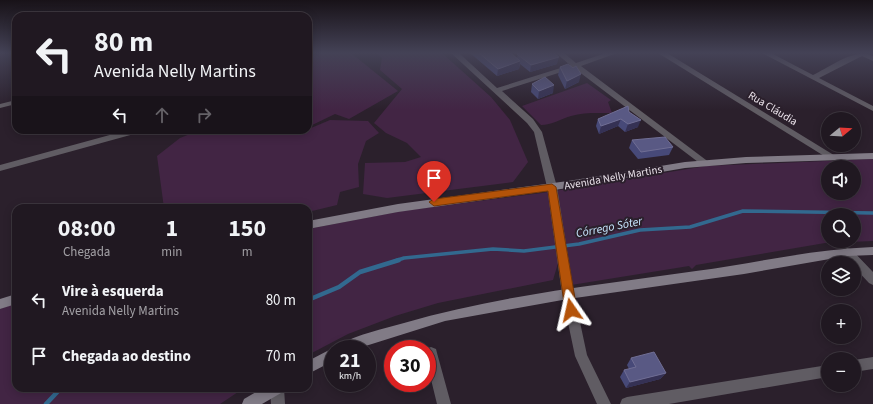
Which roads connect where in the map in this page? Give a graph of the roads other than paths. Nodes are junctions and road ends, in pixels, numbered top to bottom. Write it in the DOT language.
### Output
graph roads {
  1 [pos="474,72"];
  2 [pos="554,72"];
  3 [pos="584,72"];
  4 [pos="692,72"];
  5 [pos="801,72"];
  6 [pos="825,72"];
  7 [pos="813,78"];
  8 [pos="495,91"];
  9 [pos="12,103"];
  10 [pos="0,106"];
  11 [pos="873,109"];
  12 [pos="124,134"];
  13 [pos="873,156"];
  14 [pos="832,157"];
  15 [pos="705,163"];
  16 [pos="0,168"];
  17 [pos="552,187"];
  18 [pos="312,224"];
  19 [pos="873,251"];
  20 [pos="848,252"];
  21 [pos="873,280"];
  22 [pos="568,294"];
  23 [pos="12,300"];
  24 [pos="0,304"];
  25 [pos="365,340"];
  26 [pos="324,359"];
  27 [pos="873,363"];
  28 [pos="861,365"];
  29 [pos="312,366"];
  30 [pos="436,370"];
  31 [pos="821,372"];
  32 [pos="269,392"];
  33 [pos="276,392"];
  34 [pos="249,404"];
  35 [pos="278,404"];
  36 [pos="444,404"];
  37 [pos="604,404"];
  38 [pos="627,404"];
  1 -- 8 [label="street"];
  2 -- 8 [label="street"];
  3 -- 15 [label="street"];
  4 -- 14 [label="street, Rua Cláudia"];
  5 -- 7 [label="street"];
  6 -- 7 [label="street"];
  7 -- 11 [label="street"];
  8 -- 17 [label="street"];
  9 -- 10 [label="street"];
  12 -- 16 [label="street"];
  13 -- 14 [label="main road, Avenida Nelly Martins"];
  14 -- 15 [label="main road, Avenida Nelly Martins"];
  15 -- 17 [label="main road, Avenida Nelly Martins"];
  17 -- 18 [label="main road, Avenida Nelly Martins"];
  17 -- 22 [label="street"];
  19 -- 20 [label="main road"];
  20 -- 21 [label="street"];
  20 -- 22 [label="main road"];
  22 -- 25 [label="main road"];
  22 -- 37 [label="street"];
  23 -- 24 [label="main road"];
  26 -- 29 [label="main road"];
  27 -- 28 [label="street"];
  30 -- 36 [label="street"];
  31 -- 38 [label="street"];
  32 -- 34 [label="main road"];
  33 -- 35 [label="street"];
}
